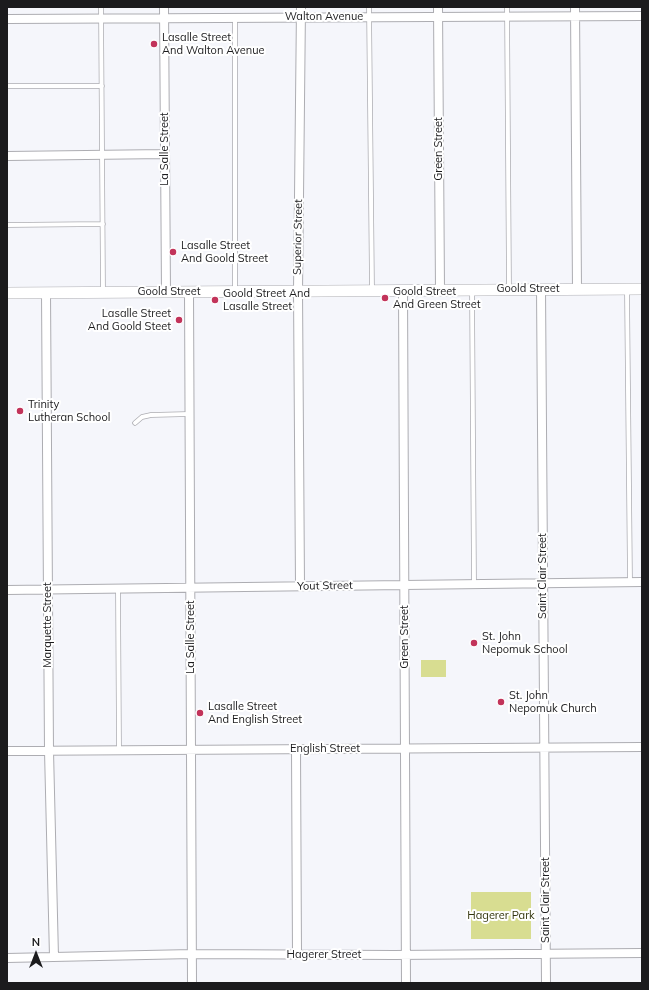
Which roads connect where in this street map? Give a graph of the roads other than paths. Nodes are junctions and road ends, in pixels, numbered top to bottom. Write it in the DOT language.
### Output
graph roads {
  1 [pos="101,7"];
  2 [pos="164,7"];
  3 [pos="301,7"];
  4 [pos="369,7"];
  5 [pos="438,7"];
  6 [pos="507,7"];
  7 [pos="575,7"];
  8 [pos="438,16"];
  9 [pos="507,16"];
  10 [pos="575,16"];
  11 [pos="642,16"];
  12 [pos="235,17"];
  13 [pos="301,17"];
  14 [pos="369,17"];
  15 [pos="101,18"];
  16 [pos="164,18"];
  17 [pos="7,19"];
  18 [pos="7,86"];
  19 [pos="102,86"];
  20 [pos="165,154"];
  21 [pos="102,155"];
  22 [pos="7,156"];
  23 [pos="103,224"];
  24 [pos="7,225"];
  25 [pos="541,289"];
  26 [pos="577,289"];
  27 [pos="627,289"];
  28 [pos="642,289"];
  29 [pos="372,290"];
  30 [pos="402,290"];
  31 [pos="440,290"];
  32 [pos="472,290"];
  33 [pos="509,290"];
  34 [pos="298,291"];
  35 [pos="103,292"];
  36 [pos="166,292"];
  37 [pos="189,292"];
  38 [pos="235,292"];
  39 [pos="7,293"];
  40 [pos="46,293"];
  41 [pos="189,414"];
  42 [pos="134,422"];
  43 [pos="630,582"];
  44 [pos="642,582"];
  45 [pos="543,583"];
  46 [pos="474,584"];
  47 [pos="404,585"];
  48 [pos="300,586"];
  49 [pos="190,587"];
  50 [pos="118,588"];
  51 [pos="48,589"];
  52 [pos="7,590"];
  53 [pos="642,746"];
  54 [pos="544,747"];
  55 [pos="406,748"];
  56 [pos="296,749"];
  57 [pos="119,750"];
  58 [pos="191,750"];
  59 [pos="7,751"];
  60 [pos="49,751"];
  61 [pos="642,953"];
  62 [pos="192,954"];
  63 [pos="546,954"];
  64 [pos="297,955"];
  65 [pos="406,955"];
  66 [pos="54,957"];
  67 [pos="7,958"];
  68 [pos="192,983"];
  69 [pos="406,983"];
  70 [pos="546,983"];
  1 -- 15 [label="lane"];
  2 -- 16 [label="street, La Salle Street"];
  3 -- 13 [label="street, Superior Street"];
  4 -- 14 [label="lane"];
  5 -- 8 [label="street, Green Street"];
  6 -- 9 [label="lane"];
  7 -- 10 [label="street"];
  8 -- 9 [label="street, Walton Avenue"];
  8 -- 14 [label="street, Walton Avenue"];
  8 -- 31 [label="street, Green Street"];
  9 -- 10 [label="street, Walton Avenue"];
  9 -- 33 [label="lane"];
  10 -- 11 [label="street, Walton Avenue"];
  10 -- 26 [label="street"];
  12 -- 13 [label="street, Walton Avenue"];
  12 -- 16 [label="street, Walton Avenue"];
  12 -- 38 [label="lane"];
  13 -- 14 [label="street, Walton Avenue"];
  13 -- 34 [label="street, Superior Street"];
  14 -- 29 [label="lane"];
  15 -- 16 [label="street, Walton Avenue"];
  15 -- 17 [label="street, Walton Avenue"];
  15 -- 19 [label="lane"];
  16 -- 20 [label="street, La Salle Street"];
  18 -- 19 [label="lane"];
  19 -- 21 [label="lane"];
  20 -- 21 [label="street"];
  20 -- 36 [label="street, La Salle Street"];
  21 -- 22 [label="street"];
  21 -- 23 [label="lane"];
  23 -- 24 [label="lane"];
  23 -- 35 [label="lane"];
  25 -- 26 [label="street, Goold Street"];
  25 -- 33 [label="street, Goold Street"];
  25 -- 45 [label="street, Saint Clair Street"];
  26 -- 27 [label="street, Goold Street"];
  27 -- 28 [label="street, Goold Street"];
  27 -- 43 [label="lane"];
  29 -- 30 [label="street, Goold Street"];
  29 -- 34 [label="street, Goold Street"];
  30 -- 31 [label="street, Goold Street"];
  30 -- 47 [label="street, Green Street"];
  31 -- 32 [label="street, Goold Street"];
  32 -- 33 [label="street, Goold Street"];
  32 -- 46 [label="lane"];
  34 -- 38 [label="street, Goold Street"];
  34 -- 48 [label="street, Superior Street"];
  35 -- 36 [label="street, Goold Street"];
  35 -- 40 [label="street, Goold Street"];
  36 -- 37 [label="street, Goold Street"];
  37 -- 38 [label="street, Goold Street"];
  37 -- 41 [label="street, La Salle Street"];
  39 -- 40 [label="street, Goold Street"];
  40 -- 51 [label="street, Marquette Street"];
  41 -- 42 [label="lane"];
  41 -- 49 [label="street, La Salle Street"];
  43 -- 44 [label="street, Yout Street"];
  43 -- 45 [label="street, Yout Street"];
  45 -- 46 [label="street, Yout Street"];
  45 -- 54 [label="street, Saint Clair Street"];
  46 -- 47 [label="street, Yout Street"];
  47 -- 48 [label="street, Yout Street"];
  47 -- 55 [label="street, Green Street"];
  48 -- 49 [label="street, Yout Street"];
  49 -- 50 [label="street, Yout Street"];
  49 -- 58 [label="street, La Salle Street"];
  50 -- 51 [label="street, Yout Street"];
  50 -- 57 [label="lane"];
  51 -- 52 [label="street, Yout Street"];
  51 -- 60 [label="street, Marquette Street"];
  53 -- 54 [label="street, English Street"];
  54 -- 55 [label="street, English Street"];
  54 -- 63 [label="street, Saint Clair Street"];
  55 -- 56 [label="street, English Street"];
  55 -- 65 [label="street, Green Street"];
  56 -- 58 [label="street, English Street"];
  56 -- 64 [label="street"];
  57 -- 58 [label="street, English Street"];
  57 -- 60 [label="street, English Street"];
  58 -- 62 [label="street, La Salle Street"];
  59 -- 60 [label="street, English Street"];
  60 -- 66 [label="street, Marquette Street"];
  61 -- 63 [label="street, Hagerer Street"];
  62 -- 64 [label="street, Hagerer Street"];
  62 -- 66 [label="street, Hagerer Street"];
  62 -- 68 [label="street, La Salle Street"];
  63 -- 65 [label="street, Hagerer Street"];
  63 -- 70 [label="street, Saint Clair Street"];
  64 -- 65 [label="street, Hagerer Street"];
  65 -- 69 [label="street, Green Street"];
  66 -- 67 [label="street, Hagerer Street"];
}
